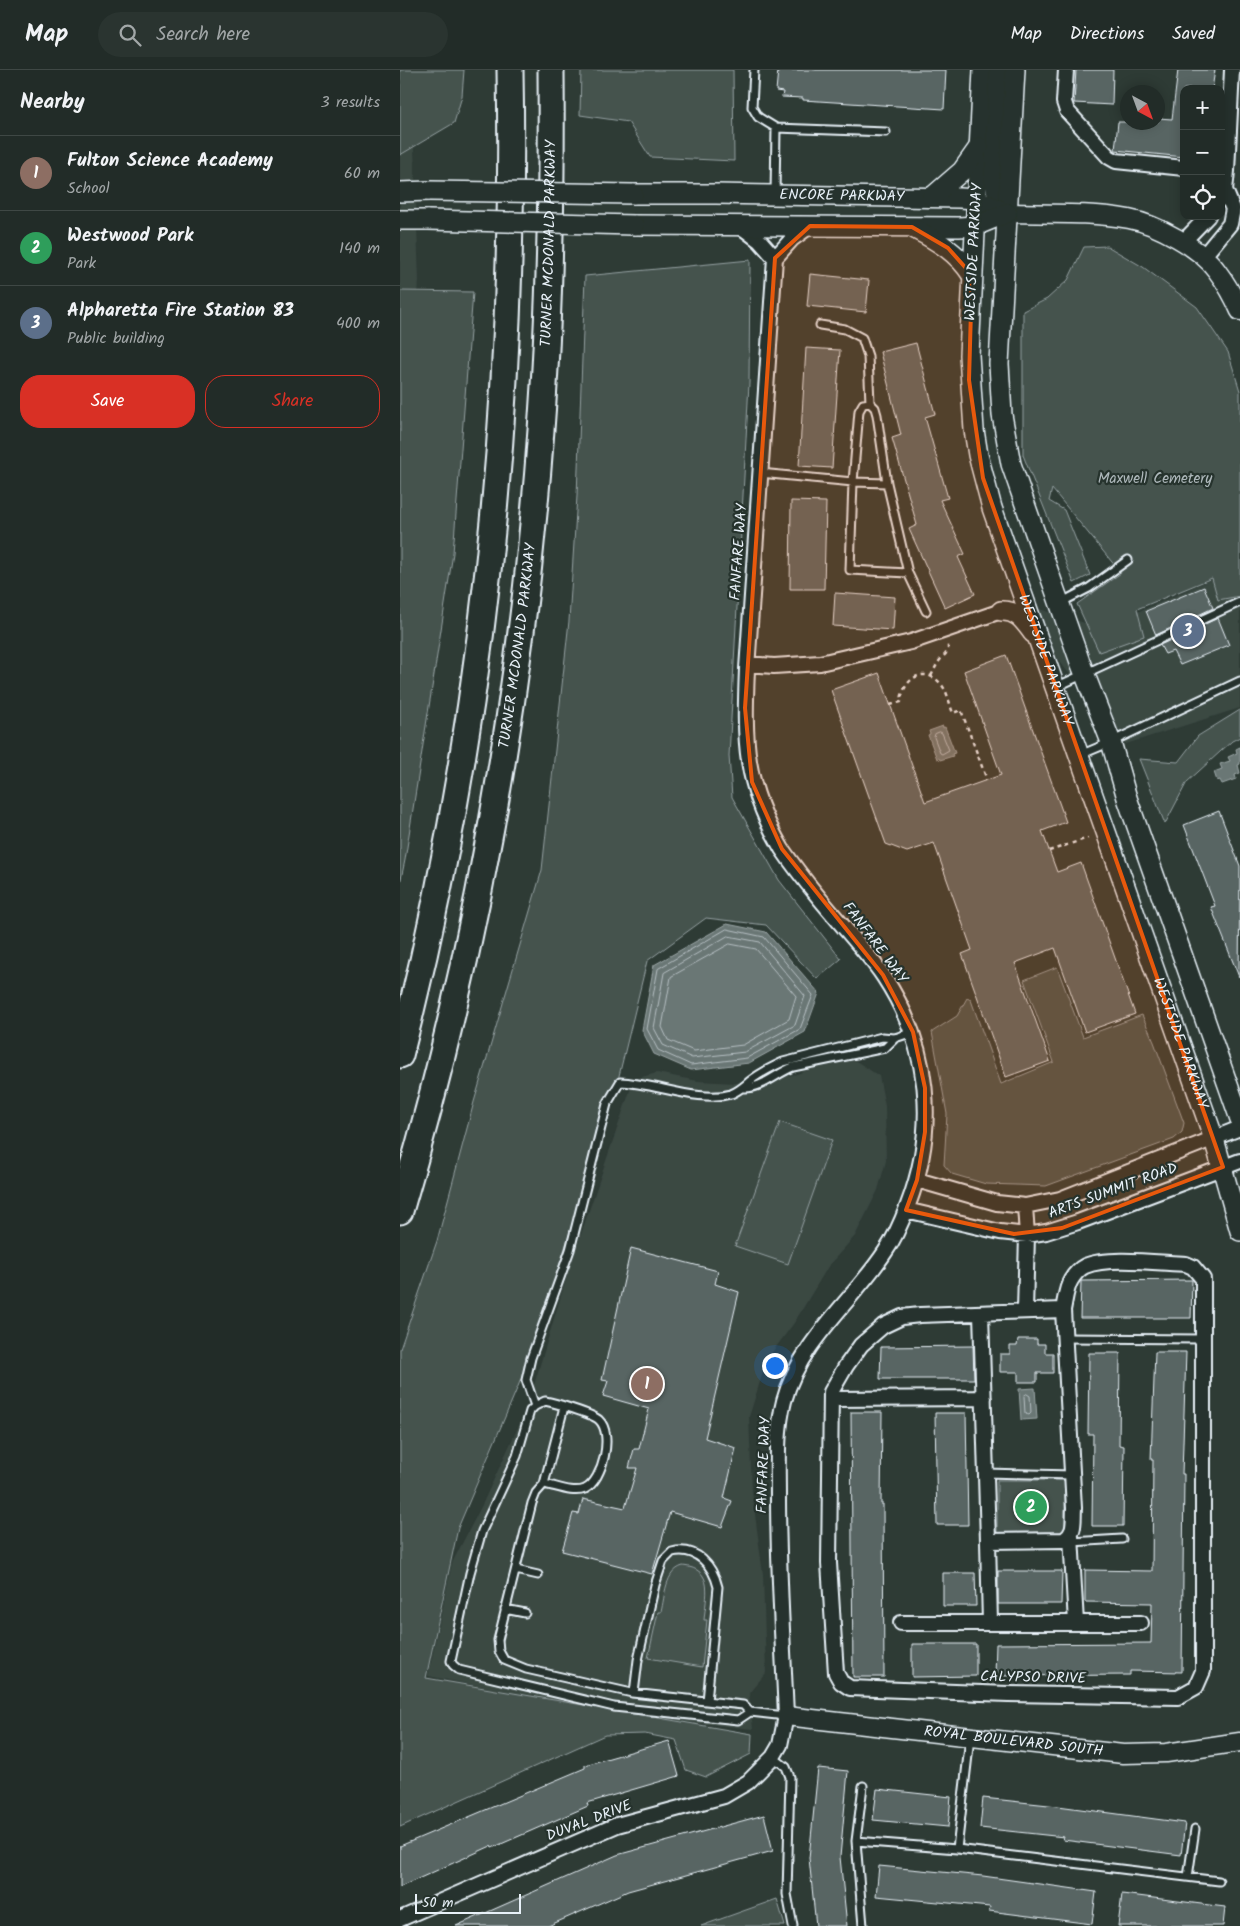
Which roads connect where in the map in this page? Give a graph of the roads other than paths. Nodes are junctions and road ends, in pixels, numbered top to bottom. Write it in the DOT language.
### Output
graph roads {
  1 [pos="510,70"];
  2 [pos="551,70"];
  3 [pos="754,70"];
  4 [pos="984,70"];
  5 [pos="999,70"];
  6 [pos="1015,70"];
  7 [pos="1066,70"];
  8 [pos="1232,70"];
  9 [pos="776,128"];
  10 [pos="886,132"];
  11 [pos="980,146"];
  12 [pos="1180,168"];
  13 [pos="1229,171"];
  14 [pos="1225,187"];
  15 [pos="400,192"];
  16 [pos="775,194"];
  17 [pos="932,197"];
  18 [pos="1225,198"];
  19 [pos="976,199"];
  20 [pos="1007,213"];
  21 [pos="400,220"];
  22 [pos="1204,220"];
  23 [pos="739,224"];
  24 [pos="810,226"];
  25 [pos="975,226"];
  26 [pos="912,227"];
  27 [pos="1183,242"];
  28 [pos="1202,257"];
  29 [pos="775,258"];
  30 [pos="972,275"];
  31 [pos="1240,311"];
  32 [pos="820,325"];
  33 [pos="870,403"];
  34 [pos="760,473"];
  35 [pos="852,482"];
  36 [pos="887,483"];
  37 [pos="1128,560"];
  38 [pos="908,574"];
  39 [pos="1017,577"];
  40 [pos="1240,602"];
  41 [pos="1059,603"];
  42 [pos="926,611"];
  43 [pos="1001,611"];
  44 [pos="1041,646"];
  45 [pos="748,664"];
  46 [pos="1084,674"];
  47 [pos="1240,681"];
  48 [pos="1056,688"];
  49 [pos="1111,742"];
  50 [pos="1079,756"];
  51 [pos="913,1032"];
  52 [pos="400,1055"];
  53 [pos="1240,1119"];
  54 [pos="1240,1128"];
  55 [pos="1214,1139"];
  56 [pos="1231,1164"];
  57 [pos="917,1180"];
  58 [pos="1025,1206"];
  59 [pos="906,1210"];
  60 [pos="400,1211"];
  61 [pos="1240,1231"];
  62 [pos="1027,1235"];
  63 [pos="1063,1310"];
  64 [pos="1025,1311"];
  65 [pos="981,1312"];
  66 [pos="1064,1338"];
  67 [pos="1202,1339"];
  68 [pos="984,1398"];
  69 [pos="831,1400"];
  70 [pos="535,1406"];
  71 [pos="564,1407"];
  72 [pos="986,1473"];
  73 [pos="1072,1475"];
  74 [pos="544,1484"];
  75 [pos="1071,1539"];
  76 [pos="1122,1539"];
  77 [pos="988,1541"];
  78 [pos="516,1570"];
  79 [pos="538,1575"];
  80 [pos="506,1609"];
  81 [pos="525,1614"];
  82 [pos="901,1623"];
  83 [pos="990,1623"];
  84 [pos="1076,1623"];
  85 [pos="1141,1623"];
  86 [pos="634,1693"];
  87 [pos="707,1701"];
  88 [pos="750,1712"];
  89 [pos="786,1716"];
  90 [pos="970,1738"];
  91 [pos="1240,1742"];
  92 [pos="773,1757"];
  93 [pos="863,1786"];
  94 [pos="1195,1829"];
  95 [pos="856,1841"];
  96 [pos="957,1849"];
  97 [pos="1188,1877"];
  98 [pos="1219,1881"];
  99 [pos="400,1919"];
  100 [pos="793,1926"];
  101 [pos="863,1926"];
  1 -- 52 [label="highway"];
  2 -- 60 [label="highway, TURNER MCDONALD PARKWAY"];
  3 -- 9 [label="lane"];
  4 -- 11 [label="main road, WESTSIDE PARKWAY"];
  5 -- 20 [label="main road"];
  6 -- 20 [label="main road, WESTSIDE PARKWAY"];
  7 -- 12 [label="street"];
  8 -- 13 [label="street"];
  9 -- 10 [label="lane"];
  9 -- 16 [label="lane"];
  11 -- 17 [label="main road"];
  11 -- 19 [label="main road, WESTSIDE PARKWAY"];
  13 -- 14 [label="street"];
  15 -- 16 [label="main road, ENCORE PARKWAY, bridge"];
  16 -- 17 [label="main road, ENCORE PARKWAY"];
  17 -- 19 [label="main road, ENCORE PARKWAY"];
  18 -- 28 [label="street"];
  19 -- 20 [label="main road, ENCORE PARKWAY"];
  19 -- 25 [label="main road, WESTSIDE PARKWAY"];
  20 -- 25 [label="main road"];
  20 -- 27 [label="street, ENCORE PARKWAY"];
  20 -- 41 [label="main road, WESTSIDE PARKWAY"];
  21 -- 23 [label="main road, ENCORE PARKWAY, bridge"];
  22 -- 27 [label="street"];
  23 -- 24 [label="main road, ENCORE PARKWAY"];
  23 -- 29 [label="street"];
  24 -- 26 [label="main road, ENCORE PARKWAY"];
  24 -- 29 [label="street"];
  25 -- 26 [label="main road, ENCORE PARKWAY"];
  25 -- 30 [label="main road, WESTSIDE PARKWAY"];
  26 -- 30 [label="main road"];
  27 -- 28 [label="street, ENCORE PARKWAY"];
  28 -- 31 [label="street, ENCORE PARKWAY"];
  29 -- 34 [label="street, FANFARE WAY"];
  30 -- 39 [label="main road, WESTSIDE PARKWAY"];
  32 -- 33 [label="lane"];
  33 -- 35 [label="lane"];
  33 -- 36 [label="lane"];
  34 -- 35 [label="lane"];
  34 -- 45 [label="street, FANFARE WAY"];
  35 -- 36 [label="lane"];
  35 -- 38 [label="lane"];
  36 -- 38 [label="lane"];
  37 -- 41 [label="lane"];
  38 -- 42 [label="lane"];
  39 -- 43 [label="main road"];
  39 -- 44 [label="main road, WESTSIDE PARKWAY"];
  40 -- 46 [label="lane"];
  41 -- 46 [label="main road, WESTSIDE PARKWAY"];
  43 -- 44 [label="main road"];
  43 -- 45 [label="street"];
  44 -- 48 [label="main road, WESTSIDE PARKWAY"];
  45 -- 51 [label="street, FANFARE WAY"];
  46 -- 48 [label="lane"];
  46 -- 49 [label="main road, WESTSIDE PARKWAY"];
  47 -- 49 [label="lane"];
  48 -- 50 [label="main road, WESTSIDE PARKWAY"];
  49 -- 50 [label="lane"];
  49 -- 53 [label="main road, WESTSIDE PARKWAY"];
  50 -- 55 [label="main road, WESTSIDE PARKWAY"];
  51 -- 57 [label="street, FANFARE WAY"];
  51 -- 70 [label="lane"];
  54 -- 55 [label="street, ARTS SUMMIT ROAD"];
  55 -- 56 [label="main road, WESTSIDE PARKWAY"];
  55 -- 58 [label="street, ARTS SUMMIT ROAD"];
  56 -- 61 [label="main road, WESTSIDE PARKWAY"];
  56 -- 62 [label="street, ARTS SUMMIT ROAD"];
  57 -- 58 [label="street, ARTS SUMMIT ROAD"];
  57 -- 59 [label="street, FANFARE WAY"];
  58 -- 62 [label="street"];
  59 -- 62 [label="street, ARTS SUMMIT ROAD"];
  59 -- 89 [label="street, FANFARE WAY"];
  62 -- 64 [label="street"];
  63 -- 64 [label="street, CALYPSO DRIVE"];
  63 -- 66 [label="street"];
  63 -- 67 [label="street, CALYPSO DRIVE"];
  64 -- 65 [label="street, CALYPSO DRIVE"];
  65 -- 68 [label="street"];
  65 -- 69 [label="street, CALYPSO DRIVE"];
  66 -- 67 [label="lane"];
  66 -- 73 [label="street"];
  67 -- 69 [label="street, CALYPSO DRIVE"];
  68 -- 69 [label="street"];
  68 -- 72 [label="street"];
  70 -- 71 [label="lane"];
  70 -- 88 [label="lane"];
  71 -- 74 [label="lane"];
  71 -- 74 [label="lane"];
  72 -- 73 [label="lane"];
  72 -- 77 [label="street"];
  73 -- 75 [label="street"];
  74 -- 78 [label="lane"];
  75 -- 76 [label="lane"];
  75 -- 77 [label="street"];
  75 -- 84 [label="street"];
  77 -- 83 [label="street"];
  78 -- 79 [label="lane"];
  78 -- 80 [label="lane"];
  80 -- 81 [label="lane"];
  80 -- 86 [label="lane"];
  82 -- 83 [label="street"];
  83 -- 84 [label="street"];
  84 -- 85 [label="street"];
  86 -- 87 [label="lane"];
  86 -- 87 [label="lane"];
  87 -- 88 [label="lane"];
  88 -- 89 [label="lane"];
  89 -- 90 [label="street, ROYAL BOULEVARD SOUTH"];
  89 -- 92 [label="street, DUVAL DRIVE"];
  90 -- 91 [label="street, ROYAL BOULEVARD SOUTH"];
  90 -- 96 [label="lane"];
  92 -- 99 [label="street, DUVAL DRIVE"];
  92 -- 100 [label="lane"];
  93 -- 95 [label="lane"];
  94 -- 97 [label="lane"];
  95 -- 96 [label="lane"];
  95 -- 101 [label="lane"];
  96 -- 97 [label="lane"];
  97 -- 98 [label="lane"];
}
